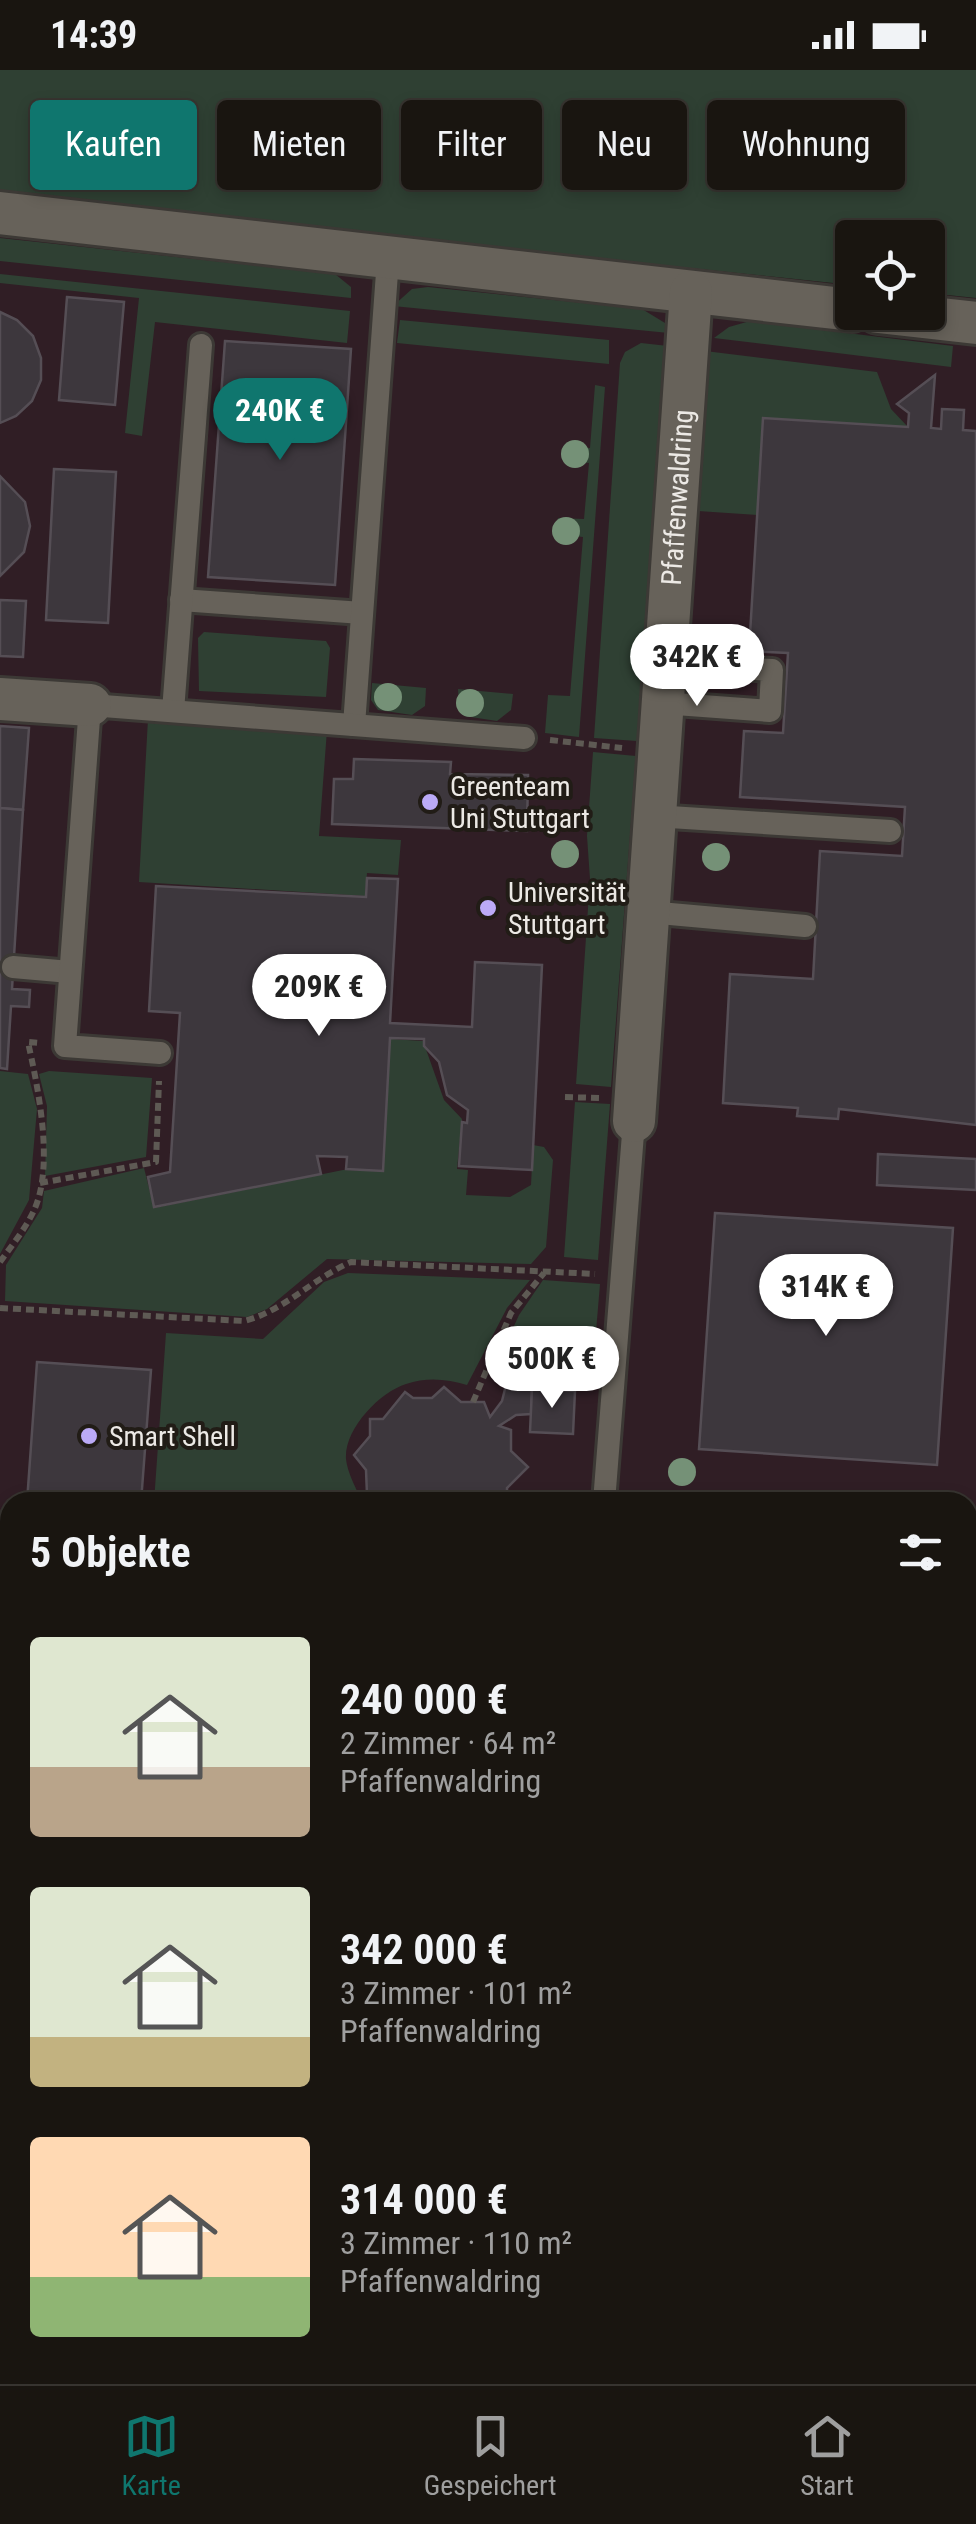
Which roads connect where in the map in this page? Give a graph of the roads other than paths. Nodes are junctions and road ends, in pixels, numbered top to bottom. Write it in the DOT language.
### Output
graph roads {
  1 [pos="0,213"];
  2 [pos="388,259"];
  3 [pos="692,292"];
  4 [pos="835,308"];
  5 [pos="945,320"];
  6 [pos="976,323"];
  7 [pos="201,345"];
  8 [pos="182,600"];
  9 [pos="362,613"];
  10 [pos="0,699"];
  11 [pos="90,705"];
  12 [pos="173,712"];
  13 [pos="354,725"];
  14 [pos="524,738"];
  15 [pos="654,816"];
  16 [pos="890,831"];
  17 [pos="648,912"];
  18 [pos="805,926"];
  19 [pos="13,967"];
  20 [pos="70,972"];
  21 [pos="160,1053"];
  22 [pos="634,1121"];
  23 [pos="605,1492"];
  1 -- 2 [label="street"];
  2 -- 3 [label="street"];
  2 -- 9 [label="lane"];
  3 -- 4 [label="street"];
  3 -- 15 [label="street, Pfaffenwaldring"];
  5 -- 6 [label="street"];
  7 -- 8 [label="lane"];
  8 -- 9 [label="lane"];
  8 -- 12 [label="lane"];
  9 -- 13 [label="lane"];
  10 -- 11 [label="street"];
  11 -- 12 [label="lane"];
  11 -- 20 [label="lane"];
  12 -- 13 [label="lane"];
  13 -- 14 [label="lane"];
  15 -- 16 [label="lane"];
  15 -- 17 [label="street, Pfaffenwaldring"];
  17 -- 18 [label="lane"];
  17 -- 22 [label="street, Pfaffenwaldring"];
  19 -- 20 [label="lane"];
  20 -- 21 [label="lane"];
  22 -- 23 [label="lane"];
}
